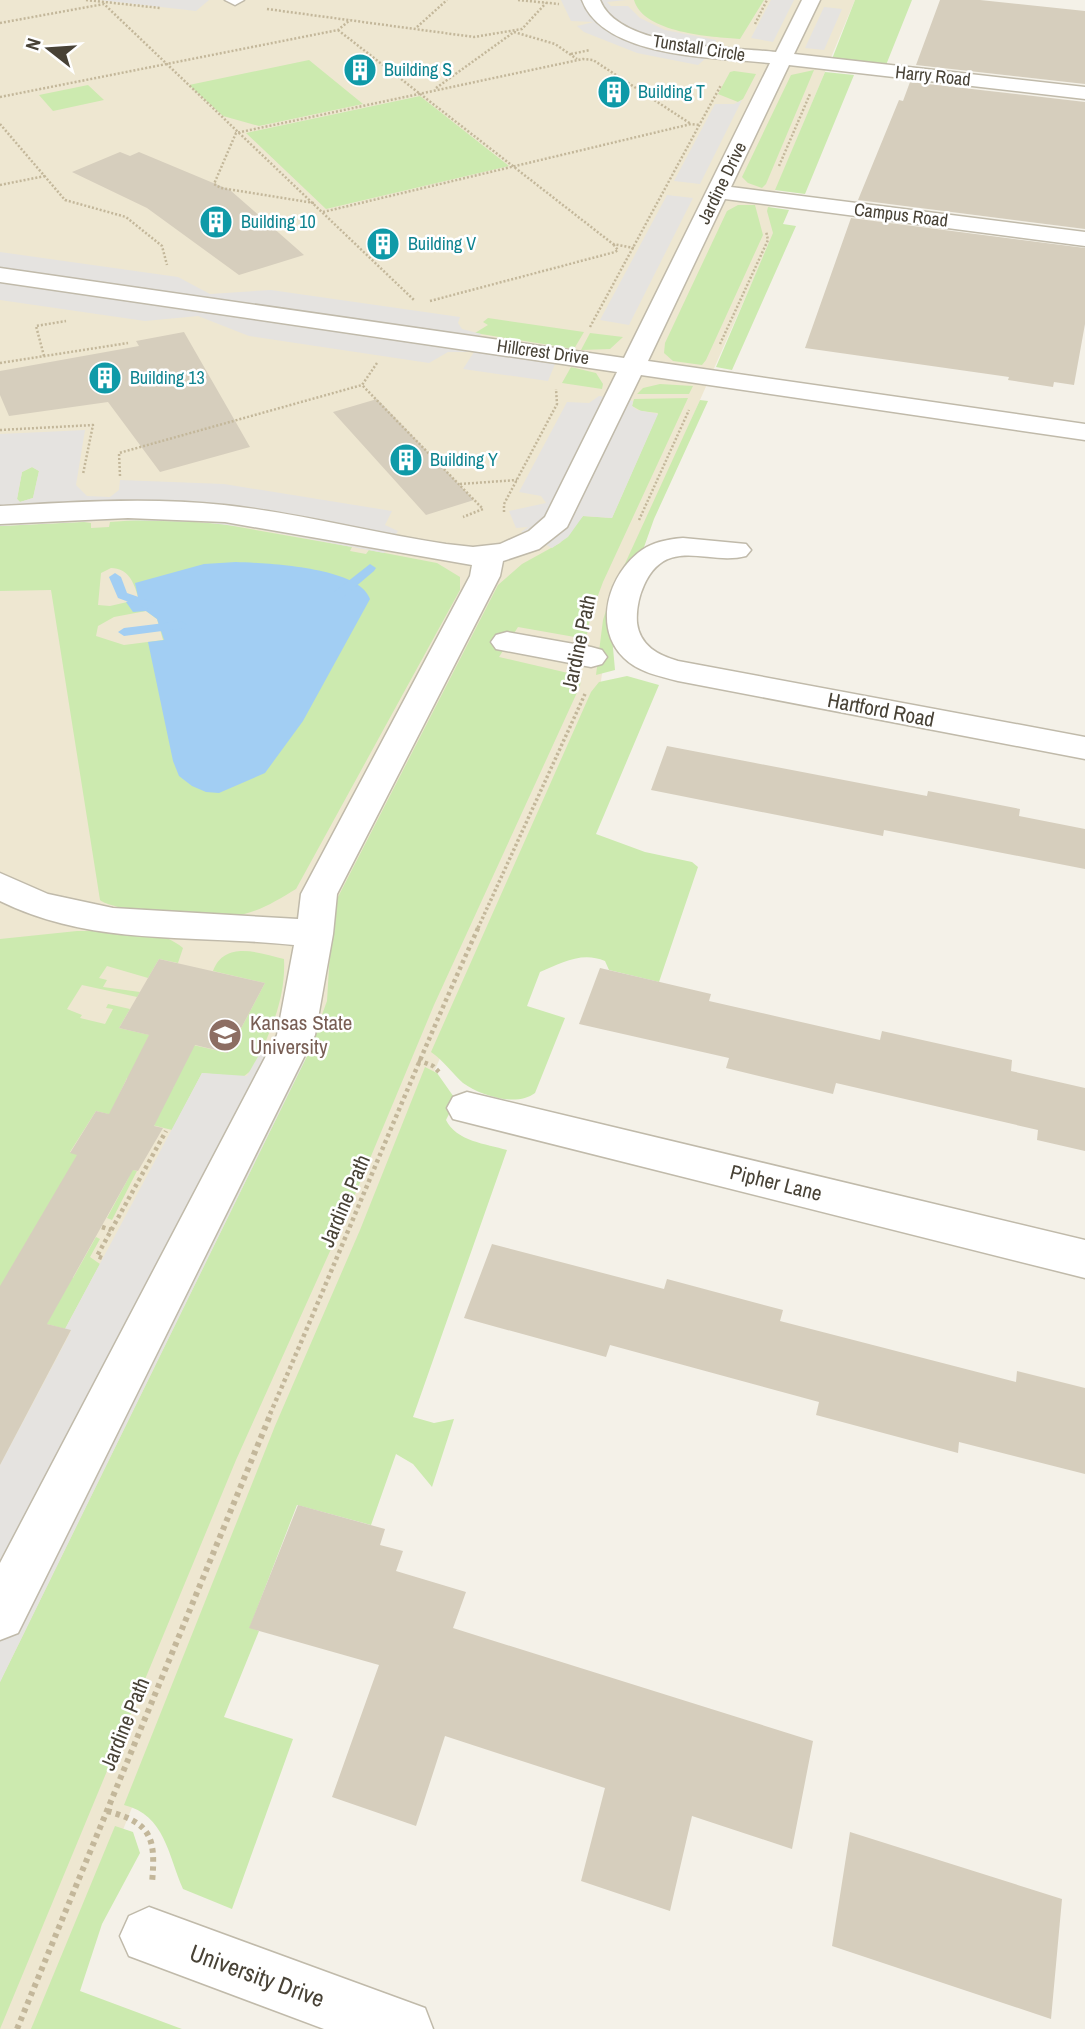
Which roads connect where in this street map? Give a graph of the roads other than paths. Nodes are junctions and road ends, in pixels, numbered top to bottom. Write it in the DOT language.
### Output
graph roads {
  1 [pos="591,0"];
  2 [pos="811,0"];
  3 [pos="782,60"];
  4 [pos="1085,93"];
  5 [pos="718,192"];
  6 [pos="1085,239"];
  7 [pos="0,275"];
  8 [pos="635,366"];
  9 [pos="1085,432"];
  10 [pos="0,515"];
  11 [pos="499,539"];
  12 [pos="736,550"];
  13 [pos="507,642"];
  14 [pos="591,657"];
  15 [pos="1085,748"];
  16 [pos="0,886"];
  17 [pos="316,934"];
  18 [pos="467,1108"];
  19 [pos="1085,1259"];
  20 [pos="0,1615"];
  21 [pos="149,1936"];
  22 [pos="404,2029"];
  1 -- 3 [label="street, Tunstall Circle"];
  2 -- 3 [label="street, Jardine Drive"];
  3 -- 4 [label="street, Harry Road"];
  3 -- 5 [label="street, Jardine Drive"];
  5 -- 6 [label="street, Campus Road"];
  5 -- 8 [label="street, Jardine Drive"];
  7 -- 8 [label="street, Hillcrest Drive"];
  8 -- 9 [label="street, Hillcrest Drive"];
  8 -- 11 [label="street, Jardine Drive"];
  10 -- 11 [label="street, Jardine Drive"];
  11 -- 17 [label="street"];
  12 -- 15 [label="street, Hartford Road"];
  13 -- 14 [label="street"];
  16 -- 17 [label="street"];
  17 -- 20 [label="street"];
  18 -- 19 [label="street, Pipher Lane"];
  21 -- 22 [label="street, University Drive"];
}
